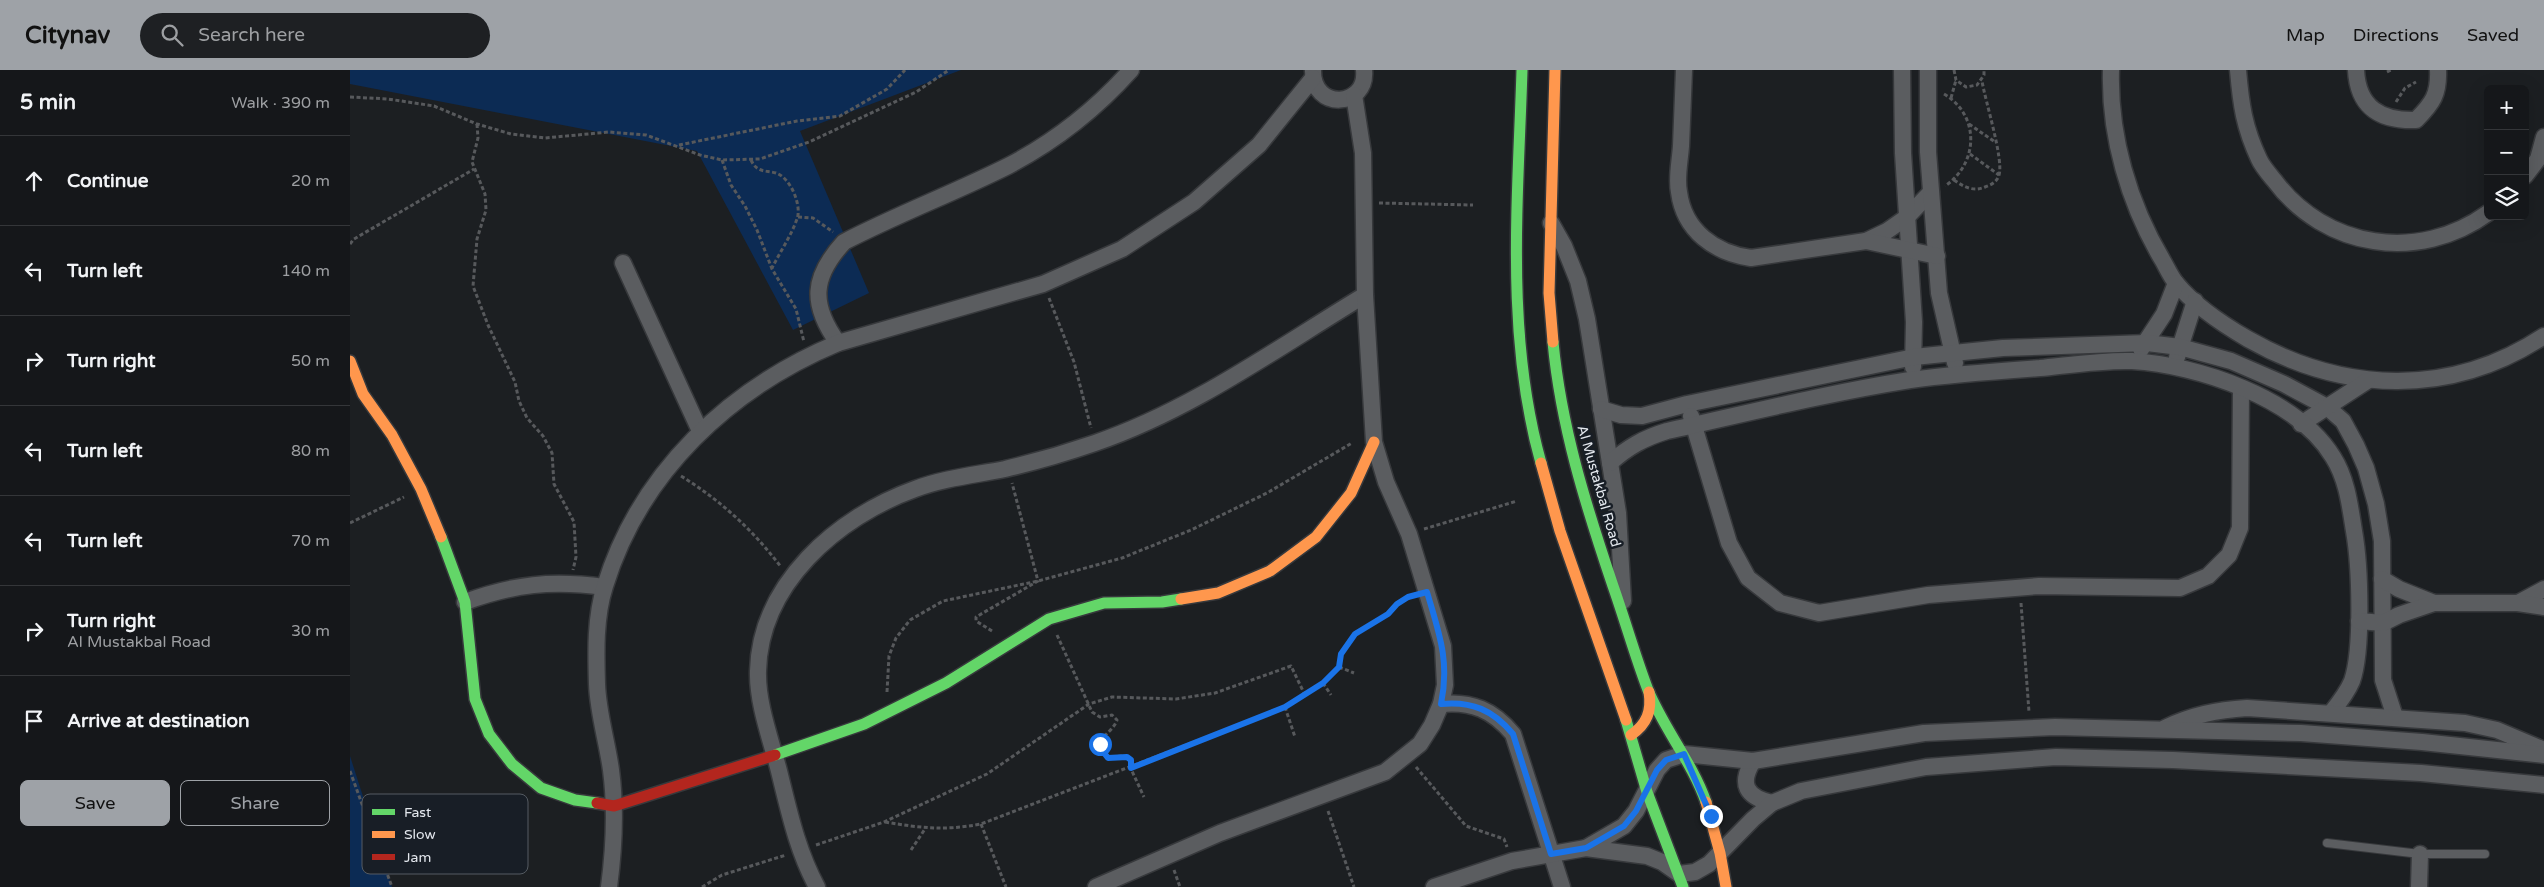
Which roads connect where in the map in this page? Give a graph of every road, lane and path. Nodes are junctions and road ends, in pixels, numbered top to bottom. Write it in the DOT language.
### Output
graph roads {
  1 [pos="905,70"];
  2 [pos="949,70"];
  3 [pos="1131,70"];
  4 [pos="1522,70"];
  5 [pos="1555,70"];
  6 [pos="1684,70"];
  7 [pos="1902,70"];
  8 [pos="1928,70"];
  9 [pos="1954,70"];
  10 [pos="1984,70"];
  11 [pos="2111,70"];
  12 [pos="2238,70"];
  13 [pos="2356,70"];
  14 [pos="2438,70"];
  15 [pos="1365,71"];
  16 [pos="1313,74"];
  17 [pos="1956,80"];
  18 [pos="1982,81"];
  19 [pos="2416,82"];
  20 [pos="1928,88"];
  21 [pos="1354,95"];
  22 [pos="1554,95"];
  23 [pos="1521,96"];
  24 [pos="350,97"];
  25 [pos="1951,98"];
  26 [pos="2395,120"];
  27 [pos="1969,123"];
  28 [pos="477,124"];
  29 [pos="2544,137"];
  30 [pos="1995,142"];
  31 [pos="678,145"];
  32 [pos="1970,154"];
  33 [pos="722,160"];
  34 [pos="751,160"];
  35 [pos="474,168"];
  36 [pos="1999,175"];
  37 [pos="2526,175"];
  38 [pos="1954,180"];
  39 [pos="1931,192"];
  40 [pos="1364,203"];
  41 [pos="1473,205"];
  42 [pos="2484,216"];
  43 [pos="1907,217"];
  44 [pos="798,218"];
  45 [pos="1551,223"];
  46 [pos="1866,241"];
  47 [pos="844,242"];
  48 [pos="350,244"];
  49 [pos="1909,249"];
  50 [pos="1937,256"];
  51 [pos="623,263"];
  52 [pos="772,269"];
  53 [pos="2176,283"];
  54 [pos="1043,284"];
  55 [pos="1365,295"];
  56 [pos="2196,301"];
  57 [pos="2544,336"];
  58 [pos="838,343"];
  59 [pos="2147,343"];
  60 [pos="2180,347"];
  61 [pos="1952,353"];
  62 [pos="808,356"];
  63 [pos="1914,357"];
  64 [pos="350,361"];
  65 [pos="2131,361"];
  66 [pos="2174,366"];
  67 [pos="1959,375"];
  68 [pos="1912,380"];
  69 [pos="2367,381"];
  70 [pos="2241,388"];
  71 [pos="1687,404"];
  72 [pos="2327,407"];
  73 [pos="1601,410"];
  74 [pos="2301,424"];
  75 [pos="1693,426"];
  76 [pos="700,431"];
  77 [pos="1374,437"];
  78 [pos="1095,443"];
  79 [pos="2356,444"];
  80 [pos="2332,455"];
  81 [pos="1610,463"];
  82 [pos="667,468"];
  83 [pos="1008,468"];
  84 [pos="421,489"];
  85 [pos="1518,501"];
  86 [pos="350,523"];
  87 [pos="1409,534"];
  88 [pos="2382,579"];
  89 [pos="790,580"];
  90 [pos="1038,581"];
  91 [pos="570,582"];
  92 [pos="604,587"];
  93 [pos="2020,588"];
  94 [pos="2544,589"];
  95 [pos="1427,592"];
  96 [pos="464,602"];
  97 [pos="2434,604"];
  98 [pos="2518,604"];
  99 [pos="2544,606"];
  100 [pos="1623,613"];
  101 [pos="1049,619"];
  102 [pos="2359,621"];
  103 [pos="2382,623"];
  104 [pos="1009,642"];
  105 [pos="1339,667"];
  106 [pos="1354,673"];
  107 [pos="1323,683"];
  108 [pos="1649,692"];
  109 [pos="1305,695"];
  110 [pos="1331,695"];
  111 [pos="1089,704"];
  112 [pos="1441,704"];
  113 [pos="1285,707"];
  114 [pos="889,713"];
  115 [pos="2331,713"];
  116 [pos="2395,717"];
  117 [pos="2030,728"];
  118 [pos="2161,730"];
  119 [pos="1631,735"];
  120 [pos="1295,737"];
  121 [pos="2544,750"];
  122 [pos="1684,754"];
  123 [pos="775,755"];
  124 [pos="2544,755"];
  125 [pos="1407,756"];
  126 [pos="1753,761"];
  127 [pos="1131,768"];
  128 [pos="350,771"];
  129 [pos="2544,785"];
  130 [pos="1647,792"];
  131 [pos="1322,796"];
  132 [pos="1144,797"];
  133 [pos="1772,803"];
  134 [pos="362,804"];
  135 [pos="614,806"];
  136 [pos="884,822"];
  137 [pos="981,824"];
  138 [pos="926,829"];
  139 [pos="2328,843"];
  140 [pos="1586,848"];
  141 [pos="800,850"];
  142 [pos="910,850"];
  143 [pos="1720,853"];
  144 [pos="1551,854"];
  145 [pos="2420,854"];
  146 [pos="2485,854"];
  147 [pos="1512,861"];
  148 [pos="387,874"];
  149 [pos="1681,881"];
  150 [pos="392,887"];
  151 [pos="609,887"];
  152 [pos="705,887"];
  153 [pos="817,887"];
  154 [pos="1006,887"];
  155 [pos="1096,887"];
  156 [pos="1354,887"];
  157 [pos="1434,887"];
  158 [pos="1562,887"];
  159 [pos="1726,887"];
  160 [pos="2419,887"];
  1 -- 31 [label="path"];
  2 -- 34 [label="path"];
  3 -- 47 [label="street"];
  4 -- 23 [label="main road"];
  5 -- 22 [label="main road, Al Mustakbal Road"];
  6 -- 46 [label="street"];
  7 -- 43 [label="street"];
  8 -- 20 [label="street"];
  9 -- 17 [label="path"];
  10 -- 18 [label="path"];
  11 -- 53 [label="street"];
  12 -- 42 [label="street"];
  13 -- 26 [label="street"];
  14 -- 26 [label="street"];
  15 -- 21 [label="street"];
  16 -- 21 [label="street"];
  16 -- 54 [label="street"];
  17 -- 18 [label="path"];
  17 -- 25 [label="path"];
  18 -- 30 [label="path"];
  19 -- 26 [label="path"];
  20 -- 25 [label="path"];
  20 -- 39 [label="street"];
  21 -- 40 [label="street"];
  22 -- 23 [label="main road"];
  22 -- 45 [label="main road, Al Mustakbal Road"];
  23 -- 119 [label="main road"];
  24 -- 28 [label="path"];
  25 -- 27 [label="path"];
  27 -- 30 [label="path"];
  27 -- 32 [label="path"];
  28 -- 31 [label="path"];
  28 -- 35 [label="path"];
  29 -- 37 [label="street"];
  30 -- 36 [label="path"];
  31 -- 33 [label="path"];
  32 -- 36 [label="path"];
  32 -- 38 [label="path"];
  33 -- 34 [label="path"];
  33 -- 52 [label="path"];
  34 -- 44 [label="path"];
  35 -- 48 [label="path"];
  35 -- 91 [label="path"];
  36 -- 38 [label="path"];
  38 -- 39 [label="path"];
  39 -- 43 [label="street"];
  39 -- 50 [label="street"];
  40 -- 41 [label="path"];
  40 -- 55 [label="street"];
  43 -- 46 [label="street"];
  43 -- 49 [label="street"];
  44 -- 47 [label="path"];
  44 -- 52 [label="path"];
  45 -- 73 [label="street"];
  45 -- 100 [label="main road, Al Mustakbal Road"];
  46 -- 49 [label="street"];
  47 -- 58 [label="street"];
  49 -- 50 [label="street"];
  49 -- 63 [label="street"];
  50 -- 61 [label="street"];
  51 -- 76 [label="street"];
  52 -- 62 [label="path"];
  53 -- 56 [label="street"];
  53 -- 59 [label="street"];
  54 -- 58 [label="street"];
  54 -- 78 [label="path"];
  55 -- 77 [label="street"];
  55 -- 78 [label="street"];
  56 -- 60 [label="street"];
  56 -- 69 [label="street"];
  57 -- 69 [label="street"];
  58 -- 62 [label="street"];
  59 -- 60 [label="street"];
  59 -- 61 [label="street"];
  59 -- 65 [label="street"];
  60 -- 66 [label="street"];
  60 -- 72 [label="street"];
  61 -- 63 [label="street"];
  61 -- 67 [label="street"];
  62 -- 76 [label="street"];
  63 -- 68 [label="street"];
  63 -- 71 [label="street"];
  64 -- 84 [label="main road"];
  65 -- 66 [label="street"];
  65 -- 67 [label="street"];
  66 -- 70 [label="street"];
  67 -- 68 [label="street"];
  68 -- 75 [label="street"];
  69 -- 72 [label="street"];
  70 -- 74 [label="street"];
  70 -- 93 [label="street"];
  71 -- 73 [label="street"];
  71 -- 75 [label="street"];
  72 -- 74 [label="street"];
  72 -- 79 [label="street"];
  73 -- 81 [label="street"];
  74 -- 80 [label="street"];
  75 -- 81 [label="street"];
  75 -- 93 [label="street"];
  76 -- 82 [label="street"];
  77 -- 87 [label="street"];
  77 -- 90 [label="path"];
  77 -- 101 [label="main road"];
  78 -- 83 [label="street"];
  79 -- 80 [label="street"];
  79 -- 88 [label="street"];
  80 -- 102 [label="street"];
  81 -- 100 [label="street"];
  82 -- 89 [label="path"];
  82 -- 92 [label="street"];
  83 -- 89 [label="street"];
  83 -- 90 [label="path"];
  84 -- 86 [label="path"];
  84 -- 96 [label="main road"];
  85 -- 87 [label="path"];
  87 -- 95 [label="street"];
  88 -- 97 [label="street"];
  88 -- 103 [label="street"];
  89 -- 123 [label="street"];
  90 -- 104 [label="path"];
  90 -- 114 [label="path"];
  91 -- 92 [label="street"];
  91 -- 96 [label="street"];
  92 -- 135 [label="street"];
  93 -- 117 [label="path"];
  94 -- 98 [label="street"];
  95 -- 105 [label="path"];
  95 -- 112 [label="street"];
  96 -- 135 [label="main road"];
  97 -- 98 [label="street"];
  97 -- 103 [label="street"];
  98 -- 99 [label="street"];
  100 -- 108 [label="main road, Al Mustakbal Road"];
  101 -- 104 [label="main road"];
  101 -- 111 [label="path"];
  102 -- 103 [label="street"];
  102 -- 115 [label="street"];
  103 -- 116 [label="street"];
  104 -- 114 [label="main road"];
  105 -- 106 [label="path"];
  105 -- 107 [label="path"];
  107 -- 109 [label="path"];
  107 -- 110 [label="path"];
  108 -- 119 [label="main road"];
  108 -- 122 [label="main road, Al Mustakbal Road"];
  109 -- 111 [label="path"];
  109 -- 113 [label="path"];
  111 -- 127 [label="path"];
  111 -- 136 [label="path"];
  112 -- 125 [label="street"];
  112 -- 144 [label="street"];
  113 -- 120 [label="path"];
  113 -- 127 [label="path"];
  114 -- 123 [label="main road"];
  115 -- 116 [label="street"];
  115 -- 118 [label="street"];
  116 -- 121 [label="street"];
  117 -- 118 [label="street"];
  117 -- 126 [label="street"];
  118 -- 124 [label="street"];
  119 -- 130 [label="main road"];
  122 -- 126 [label="street"];
  122 -- 130 [label="street"];
  122 -- 143 [label="main road, Al Mustakbal Road"];
  123 -- 135 [label="main road"];
  123 -- 141 [label="street"];
  125 -- 131 [label="street"];
  125 -- 147 [label="path"];
  126 -- 133 [label="street"];
  127 -- 132 [label="path"];
  127 -- 137 [label="path"];
  128 -- 134 [label="path"];
  129 -- 133 [label="street"];
  130 -- 140 [label="street"];
  130 -- 149 [label="main road"];
  131 -- 155 [label="street"];
  131 -- 156 [label="path"];
  133 -- 143 [label="street"];
  135 -- 151 [label="street"];
  136 -- 138 [label="path"];
  136 -- 141 [label="path"];
  137 -- 138 [label="path"];
  137 -- 154 [label="path"];
  138 -- 142 [label="path"];
  139 -- 145 [label="lane"];
  140 -- 144 [label="street"];
  140 -- 149 [label="street"];
  141 -- 152 [label="path"];
  141 -- 153 [label="street"];
  143 -- 149 [label="street"];
  143 -- 159 [label="main road, Al Mustakbal Road"];
  144 -- 147 [label="street"];
  144 -- 158 [label="street"];
  145 -- 146 [label="lane"];
  145 -- 160 [label="street"];
  147 -- 157 [label="street"];
  148 -- 150 [label="path"];
}
